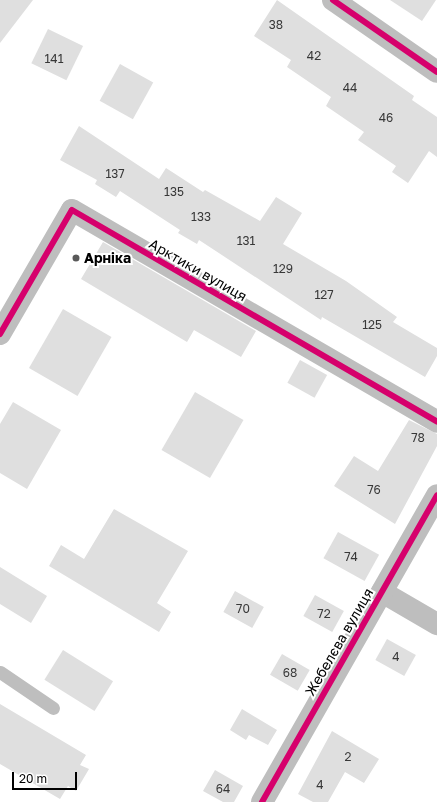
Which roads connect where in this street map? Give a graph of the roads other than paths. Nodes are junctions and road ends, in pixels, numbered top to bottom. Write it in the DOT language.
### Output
graph roads {
  1 [pos="333,0"];
  2 [pos="437,72"];
  3 [pos="0,334"];
  4 [pos="437,422"];
  5 [pos="437,494"];
  6 [pos="382,592"];
  7 [pos="437,624"];
  8 [pos="0,672"];
  9 [pos="53,708"];
  10 [pos="262,802"];
  1 -- 2 [label="street"];
  3 -- 4 [label="street, Арктики вулиця"];
  5 -- 6 [label="street, Жебелєва вулиця"];
  6 -- 7 [label="street"];
  6 -- 10 [label="street, Жебелєва вулиця"];
  8 -- 9 [label="lane"];
}
